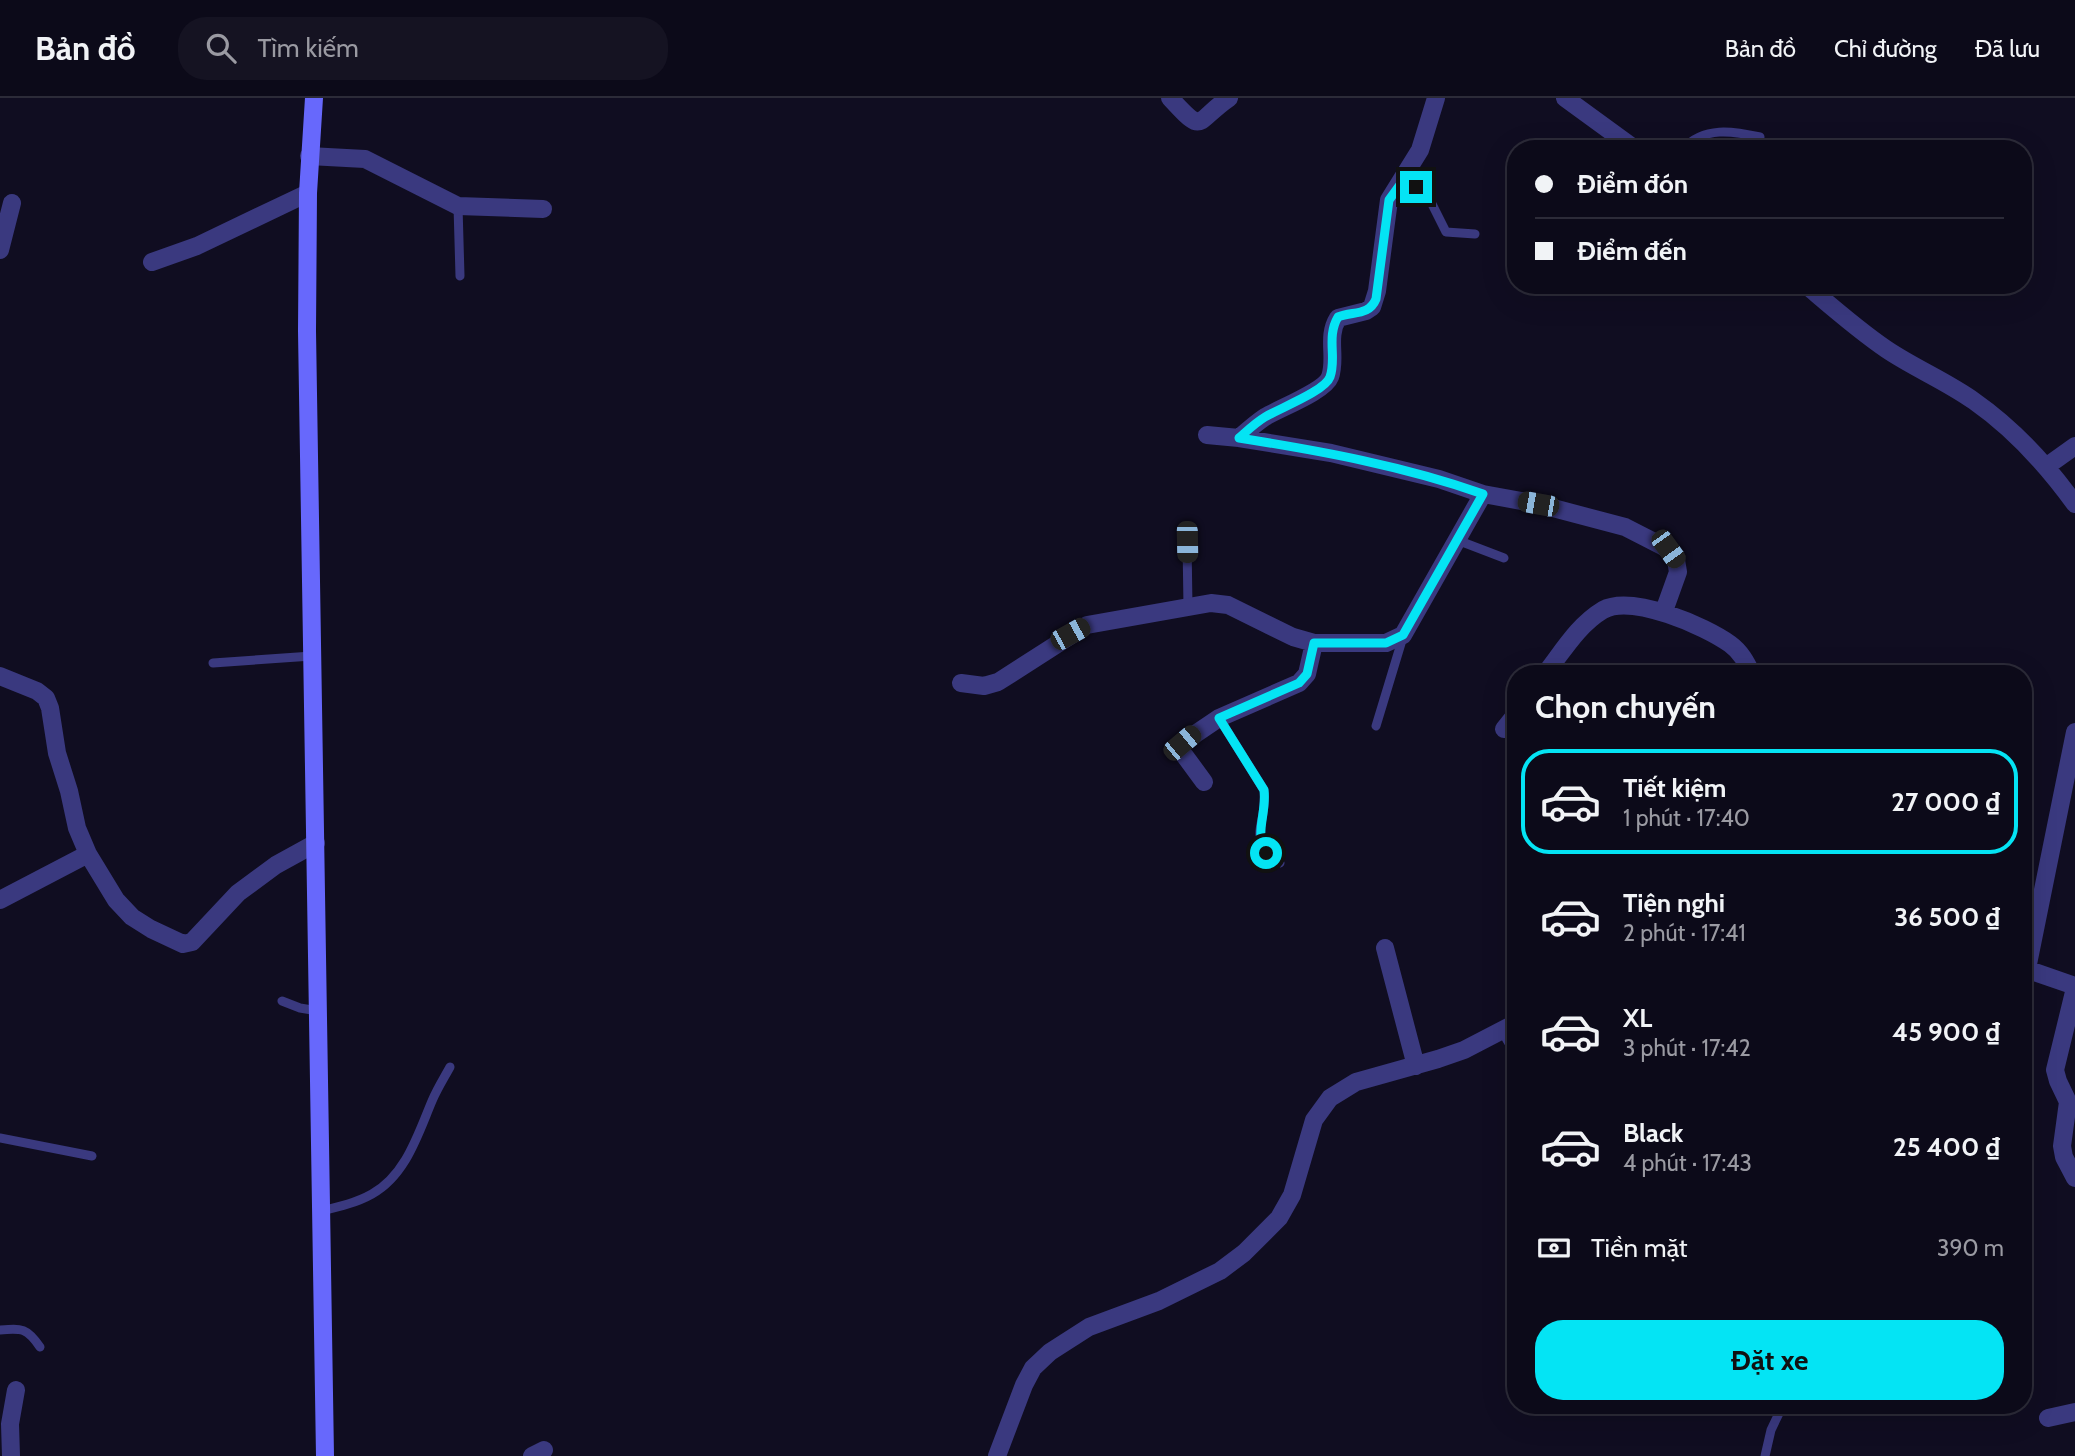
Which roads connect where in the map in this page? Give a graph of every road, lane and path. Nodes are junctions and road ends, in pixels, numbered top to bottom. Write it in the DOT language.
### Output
graph roads {
  1 [pos="314,98"];
  2 [pos="1170,98"];
  3 [pos="1229,98"];
  4 [pos="1436,98"];
  5 [pos="1566,98"];
  6 [pos="1760,137"];
  7 [pos="1623,140"];
  8 [pos="1696,140"];
  9 [pos="309,156"];
  10 [pos="1405,178"];
  11 [pos="308,193"];
  12 [pos="12,203"];
  13 [pos="458,206"];
  14 [pos="543,209"];
  15 [pos="1475,234"];
  16 [pos="0,250"];
  17 [pos="152,261"];
  18 [pos="460,276"];
  19 [pos="1817,294"];
  20 [pos="1207,435"];
  21 [pos="1239,438"];
  22 [pos="2075,446"];
  23 [pos="2048,466"];
  24 [pos="1483,494"];
  25 [pos="2075,503"];
  26 [pos="1457,540"];
  27 [pos="1187,542"];
  28 [pos="1504,558"];
  29 [pos="1188,607"];
  30 [pos="1664,611"];
  31 [pos="1403,635"];
  32 [pos="1314,643"];
  33 [pos="312,656"];
  34 [pos="213,663"];
  35 [pos="1552,665"];
  36 [pos="1748,665"];
  37 [pos="0,676"];
  38 [pos="961,683"];
  39 [pos="1219,718"];
  40 [pos="1507,725"];
  41 [pos="1376,726"];
  42 [pos="1504,729"];
  43 [pos="2075,732"];
  44 [pos="1204,782"];
  45 [pos="316,843"];
  46 [pos="88,854"];
  47 [pos="1280,863"];
  48 [pos="0,900"];
  49 [pos="2032,935"];
  50 [pos="1385,948"];
  51 [pos="2032,971"];
  52 [pos="2075,987"];
  53 [pos="282,1000"];
  54 [pos="318,1011"];
  55 [pos="1507,1027"];
  56 [pos="1416,1066"];
  57 [pos="450,1067"];
  58 [pos="0,1138"];
  59 [pos="92,1156"];
  60 [pos="2075,1178"];
  61 [pos="321,1211"];
  62 [pos="0,1330"];
  63 [pos="40,1347"];
  64 [pos="16,1390"];
  65 [pos="2075,1412"];
  66 [pos="1779,1414"];
  67 [pos="2048,1418"];
  68 [pos="11,1456"];
  69 [pos="325,1456"];
  70 [pos="997,1456"];
  71 [pos="1765,1456"];
  1 -- 9 [label="street"];
  2 -- 3 [label="street"];
  4 -- 10 [label="street"];
  5 -- 7 [label="street"];
  6 -- 8 [label="lane"];
  9 -- 11 [label="street"];
  9 -- 13 [label="street"];
  10 -- 15 [label="lane"];
  10 -- 21 [label="street"];
  11 -- 17 [label="street"];
  11 -- 33 [label="street"];
  12 -- 16 [label="street"];
  13 -- 14 [label="street"];
  13 -- 18 [label="lane"];
  19 -- 23 [label="street"];
  20 -- 21 [label="street"];
  21 -- 24 [label="street"];
  22 -- 23 [label="street"];
  23 -- 25 [label="street"];
  24 -- 26 [label="street"];
  24 -- 30 [label="street"];
  26 -- 28 [label="lane"];
  26 -- 31 [label="street"];
  27 -- 29 [label="lane"];
  29 -- 32 [label="street"];
  29 -- 38 [label="street"];
  30 -- 35 [label="street"];
  30 -- 36 [label="street"];
  31 -- 32 [label="street"];
  31 -- 41 [label="lane"];
  32 -- 39 [label="street"];
  33 -- 34 [label="lane"];
  33 -- 45 [label="street"];
  37 -- 46 [label="street"];
  39 -- 44 [label="street"];
  39 -- 47 [label="lane"];
  40 -- 42 [label="street"];
  43 -- 49 [label="street"];
  45 -- 46 [label="street"];
  45 -- 54 [label="street"];
  46 -- 48 [label="street"];
  50 -- 56 [label="street"];
  51 -- 52 [label="street"];
  52 -- 60 [label="street"];
  53 -- 54 [label="lane"];
  54 -- 61 [label="street"];
  55 -- 56 [label="street"];
  56 -- 70 [label="street"];
  57 -- 61 [label="lane"];
  58 -- 59 [label="lane"];
  61 -- 69 [label="street"];
  62 -- 63 [label="lane"];
  64 -- 68 [label="street"];
  65 -- 67 [label="street"];
  66 -- 71 [label="lane"];
}
